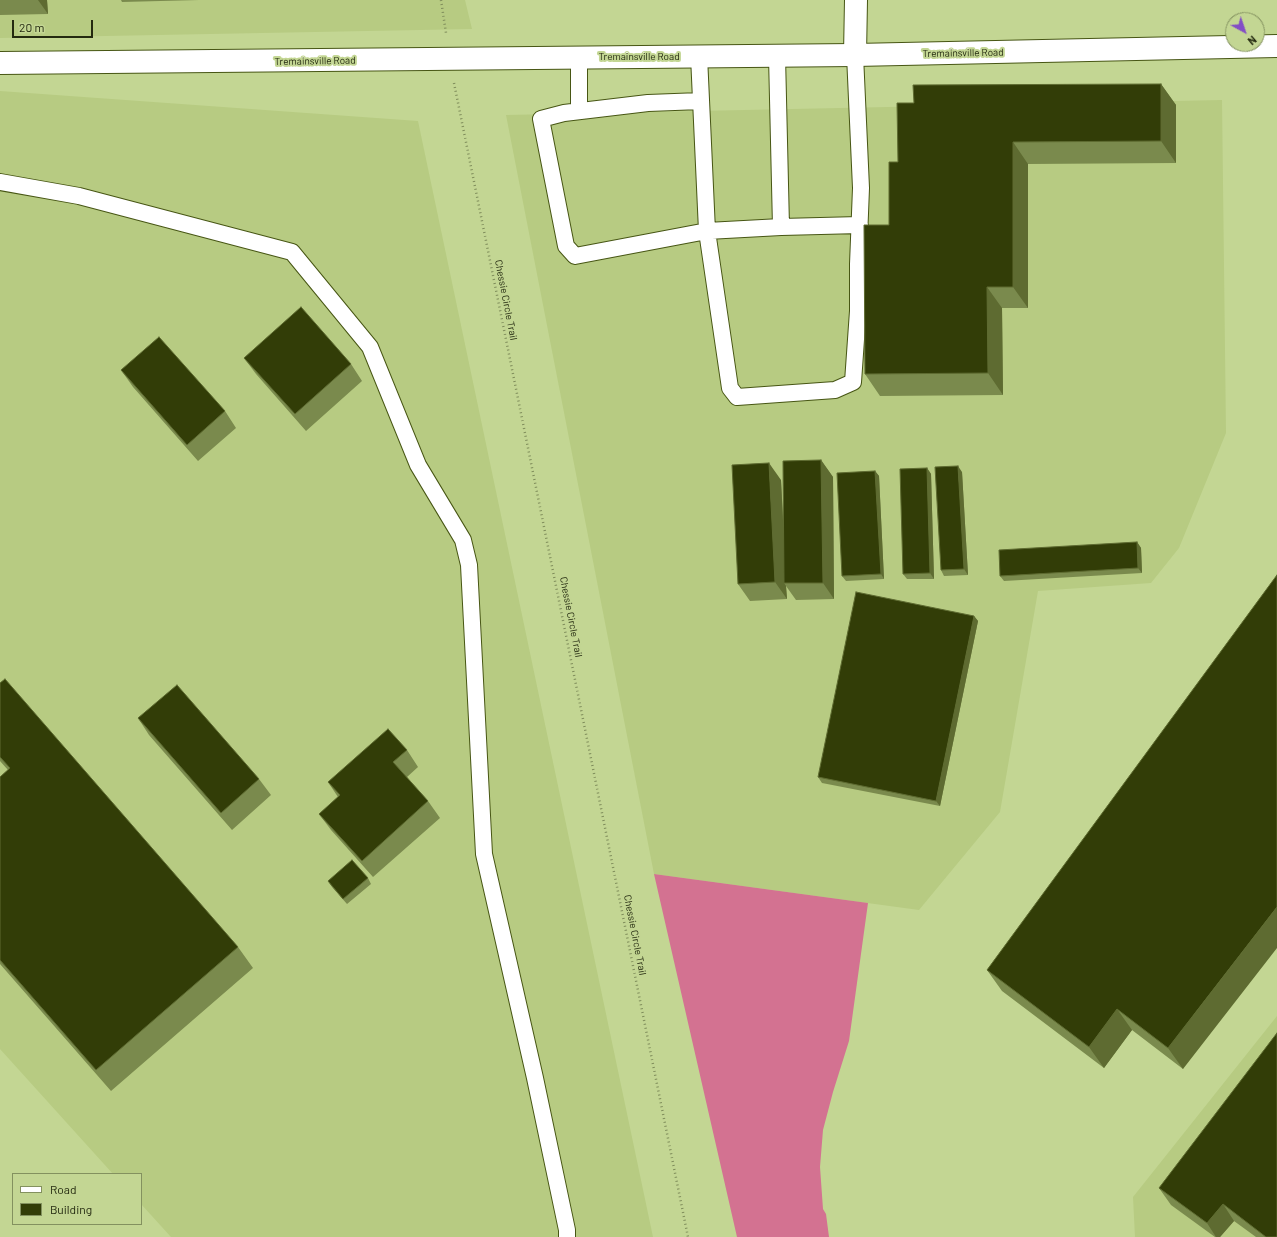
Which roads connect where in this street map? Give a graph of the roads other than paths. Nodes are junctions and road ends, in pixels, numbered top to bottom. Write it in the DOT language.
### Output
graph roads {
  1 [pos="856,0"];
  2 [pos="1277,46"];
  3 [pos="855,55"];
  4 [pos="699,56"];
  5 [pos="777,56"];
  6 [pos="579,57"];
  7 [pos="0,64"];
  8 [pos="701,101"];
  9 [pos="579,111"];
  10 [pos="0,182"];
  11 [pos="860,225"];
  12 [pos="781,227"];
  13 [pos="707,231"];
  14 [pos="567,1237"];
  1 -- 3 [label="street"];
  2 -- 3 [label="street, Tremainsville Road"];
  3 -- 5 [label="street, Tremainsville Road"];
  3 -- 11 [label="lane"];
  4 -- 5 [label="street, Tremainsville Road"];
  4 -- 6 [label="street, Tremainsville Road"];
  4 -- 8 [label="lane"];
  5 -- 12 [label="lane"];
  6 -- 7 [label="street, Tremainsville Road"];
  6 -- 9 [label="lane"];
  8 -- 9 [label="lane"];
  8 -- 13 [label="lane"];
  9 -- 13 [label="lane"];
  10 -- 14 [label="lane"];
  11 -- 12 [label="lane"];
  11 -- 13 [label="lane"];
  12 -- 13 [label="lane"];
}
